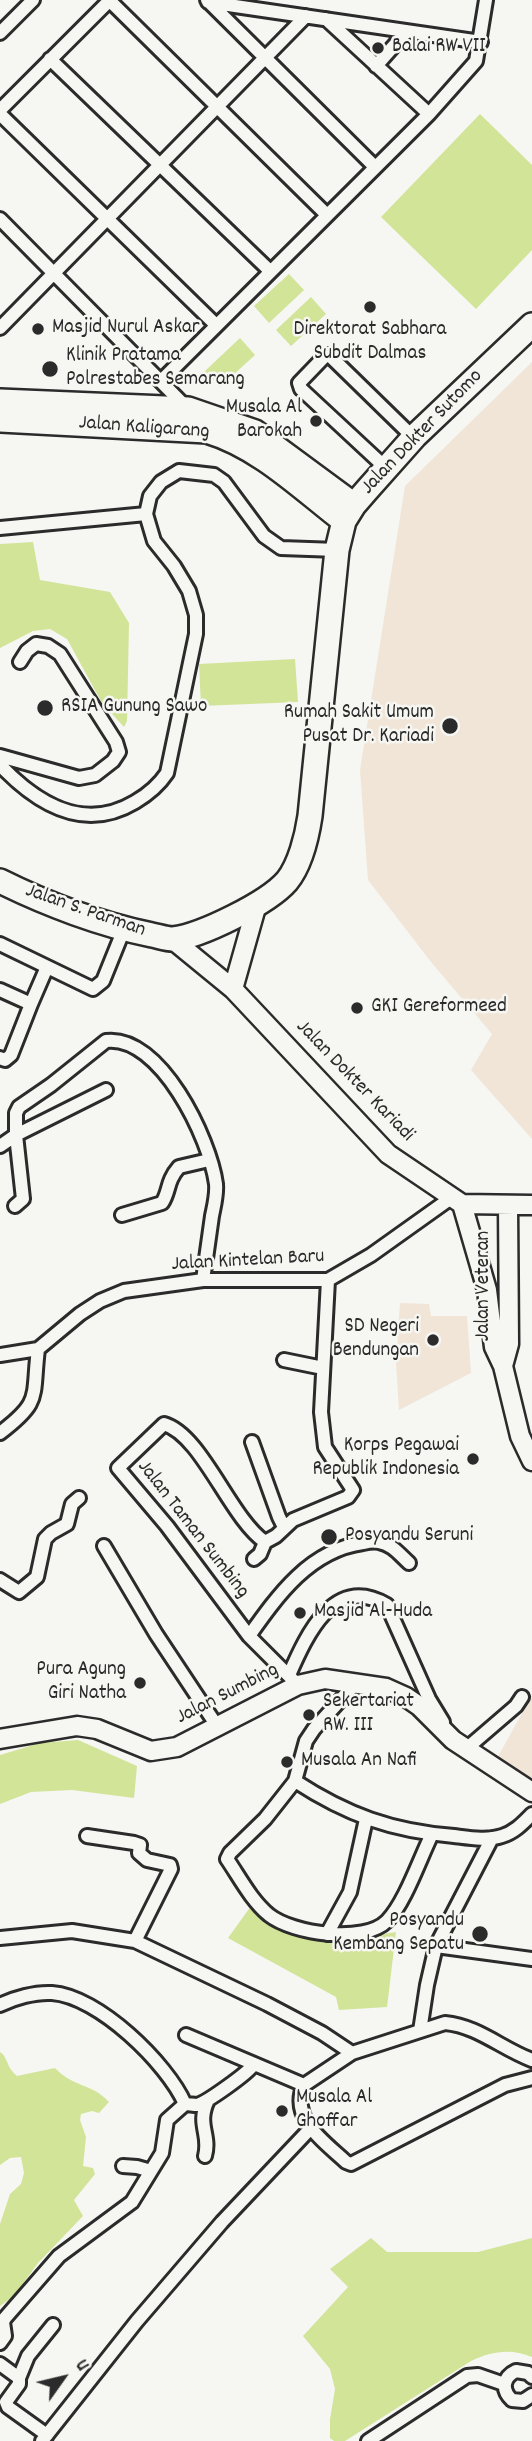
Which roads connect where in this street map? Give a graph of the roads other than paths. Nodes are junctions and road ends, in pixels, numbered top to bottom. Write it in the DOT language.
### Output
graph roads {
  1 [pos="33,0"];
  2 [pos="110,0"];
  3 [pos="486,0"];
  4 [pos="208,1"];
  5 [pos="306,16"];
  6 [pos="326,19"];
  7 [pos="407,31"];
  8 [pos="0,33"];
  9 [pos="481,42"];
  10 [pos="265,58"];
  11 [pos="50,60"];
  12 [pos="376,66"];
  13 [pos="217,107"];
  14 [pos="0,112"];
  15 [pos="429,114"];
  16 [pos="160,165"];
  17 [pos="375,167"];
  18 [pos="326,214"];
  19 [pos="0,219"];
  20 [pos="107,219"];
  21 [pos="270,271"];
  22 [pos="54,273"];
  23 [pos="532,325"];
  24 [pos="1,326"];
  25 [pos="216,326"];
  26 [pos="161,381"];
  27 [pos="0,401"];
  28 [pos="188,409"];
  29 [pos="53,412"];
  30 [pos="0,420"];
  31 [pos="414,438"];
  32 [pos="386,468"];
  33 [pos="349,513"];
  34 [pos="146,514"];
  35 [pos="0,528"];
  36 [pos="337,550"];
  37 [pos="20,662"];
  38 [pos="0,756"];
  39 [pos="0,765"];
  40 [pos="0,881"];
  41 [pos="257,904"];
  42 [pos="124,929"];
  43 [pos="172,939"];
  44 [pos="0,944"];
  45 [pos="47,967"];
  46 [pos="233,989"];
  47 [pos="0,990"];
  48 [pos="31,1004"];
  49 [pos="0,1058"];
  50 [pos="106,1090"];
  51 [pos="16,1135"];
  52 [pos="0,1146"];
  53 [pos="209,1160"];
  54 [pos="456,1201"];
  55 [pos="508,1205"];
  56 [pos="532,1205"];
  57 [pos="15,1206"];
  58 [pos="122,1215"];
  59 [pos="203,1280"];
  60 [pos="328,1280"];
  61 [pos="38,1349"];
  62 [pos="0,1355"];
  63 [pos="284,1360"];
  64 [pos="503,1366"];
  65 [pos="323,1368"];
  66 [pos="0,1433"];
  67 [pos="252,1442"];
  68 [pos="532,1461"];
  69 [pos="79,1498"];
  70 [pos="284,1527"];
  71 [pos="265,1542"];
  72 [pos="104,1546"];
  73 [pos="254,1559"];
  74 [pos="409,1563"];
  75 [pos="0,1580"];
  76 [pos="249,1636"];
  77 [pos="293,1680"];
  78 [pos="356,1683"];
  79 [pos="522,1697"];
  80 [pos="217,1726"];
  81 [pos="0,1739"];
  82 [pos="460,1745"];
  83 [pos="295,1781"];
  84 [pos="532,1792"];
  85 [pos="532,1814"];
  86 [pos="366,1819"];
  87 [pos="432,1835"];
  88 [pos="87,1836"];
  89 [pos="492,1838"];
  90 [pos="327,1934"];
  91 [pos="0,1938"];
  92 [pos="135,1941"];
  93 [pos="436,1947"];
  94 [pos="532,1959"];
  95 [pos="0,2005"];
  96 [pos="420,2031"];
  97 [pos="186,2035"];
  98 [pos="352,2053"];
  99 [pos="532,2060"];
  100 [pos="253,2065"];
  101 [pos="532,2078"];
  102 [pos="304,2085"];
  103 [pos="208,2100"];
  104 [pos="185,2104"];
  105 [pos="310,2129"];
  106 [pos="205,2157"];
  107 [pos="123,2166"];
  108 [pos="151,2171"];
  109 [pos="53,2325"];
  110 [pos="0,2343"];
  111 [pos="9,2370"];
  112 [pos="532,2377"];
  113 [pos="504,2384"];
  114 [pos="532,2395"];
  115 [pos="44,2438"];
  116 [pos="368,2441"];
  1 -- 8 [label="street"];
  2 -- 11 [label="street"];
  2 -- 13 [label="street"];
  3 -- 9 [label="street"];
  4 -- 5 [label="street"];
  4 -- 10 [label="street"];
  5 -- 6 [label="street"];
  5 -- 10 [label="street"];
  6 -- 7 [label="street"];
  6 -- 12 [label="street"];
  7 -- 9 [label="street"];
  7 -- 12 [label="street"];
  9 -- 15 [label="street"];
  10 -- 13 [label="street"];
  10 -- 17 [label="street"];
  11 -- 14 [label="street"];
  11 -- 16 [label="street"];
  12 -- 15 [label="street"];
  13 -- 16 [label="street"];
  13 -- 18 [label="street"];
  14 -- 20 [label="street"];
  15 -- 17 [label="street"];
  16 -- 20 [label="street"];
  16 -- 21 [label="street"];
  17 -- 18 [label="street"];
  18 -- 21 [label="street"];
  19 -- 22 [label="street"];
  20 -- 22 [label="street"];
  20 -- 25 [label="street"];
  21 -- 25 [label="street"];
  22 -- 24 [label="street"];
  22 -- 26 [label="street"];
  23 -- 31 [label="highway, Jalan Dokter Sutomo"];
  25 -- 26 [label="street"];
  26 -- 28 [label="street"];
  27 -- 29 [label="highway, Jalan Kaligarang"];
  28 -- 29 [label="highway, Jalan Kaligarang"];
  28 -- 33 [label="highway, Jalan Kaligarang"];
  29 -- 30 [label="highway, Jalan Kaligarang"];
  29 -- 33 [label="highway, Jalan Kaligarang"];
  31 -- 32 [label="highway, Jalan Dokter Sutomo"];
  31 -- 32 [label="street"];
  32 -- 33 [label="highway, Jalan Dokter Sutomo"];
  33 -- 36 [label="highway, Jalan Dokter Sutomo"];
  34 -- 35 [label="street"];
  34 -- 36 [label="street"];
  34 -- 39 [label="street"];
  36 -- 41 [label="highway, Jalan Dokter Sutomo"];
  37 -- 38 [label="street"];
  40 -- 42 [label="highway, Jalan S. Parman"];
  41 -- 43 [label="highway, Jalan Dokter Sutomo"];
  41 -- 46 [label="main road"];
  42 -- 43 [label="highway, Jalan S. Parman"];
  42 -- 45 [label="street"];
  43 -- 46 [label="main road, Jalan Dokter Kariadi"];
  44 -- 45 [label="street"];
  45 -- 48 [label="street"];
  46 -- 54 [label="main road, Jalan Dokter Kariadi"];
  47 -- 48 [label="street"];
  48 -- 49 [label="street"];
  50 -- 51 [label="street"];
  51 -- 52 [label="street"];
  51 -- 53 [label="street"];
  51 -- 57 [label="street"];
  53 -- 58 [label="street"];
  53 -- 59 [label="street"];
  54 -- 55 [label="main road"];
  54 -- 60 [label="street, Jalan Kintelan Baru"];
  54 -- 64 [label="main road, Jalan Veteran"];
  55 -- 56 [label="main road"];
  55 -- 64 [label="main road, Jalan Veteran"];
  59 -- 60 [label="street, Jalan Kintelan Baru"];
  59 -- 61 [label="street, Jalan Kintelan Baru"];
  60 -- 65 [label="street"];
  61 -- 62 [label="street"];
  61 -- 66 [label="street"];
  63 -- 65 [label="street"];
  64 -- 68 [label="main road, Jalan Veteran"];
  65 -- 70 [label="street"];
  67 -- 70 [label="street"];
  69 -- 75 [label="street"];
  70 -- 71 [label="street"];
  71 -- 73 [label="street"];
  71 -- 76 [label="street, Jalan Taman Sumbing"];
  72 -- 80 [label="street"];
  74 -- 76 [label="street"];
  76 -- 77 [label="street, Jalan Taman Sumbing"];
  77 -- 78 [label="main road, Jalan Sumbing"];
  77 -- 80 [label="main road, Jalan Sumbing"];
  77 -- 82 [label="street"];
  78 -- 82 [label="main road, Jalan Sumbing"];
  78 -- 83 [label="street"];
  79 -- 82 [label="street"];
  80 -- 81 [label="main road, Jalan Sumbing"];
  82 -- 84 [label="main road, Jalan Sumbing"];
  83 -- 86 [label="street"];
  83 -- 90 [label="street"];
  85 -- 89 [label="street"];
  86 -- 87 [label="street"];
  86 -- 90 [label="street"];
  87 -- 89 [label="street"];
  87 -- 90 [label="street"];
  88 -- 92 [label="street"];
  89 -- 93 [label="street"];
  91 -- 92 [label="street"];
  92 -- 98 [label="street"];
  93 -- 94 [label="street"];
  93 -- 96 [label="street"];
  95 -- 104 [label="street"];
  96 -- 98 [label="street"];
  96 -- 99 [label="street"];
  97 -- 100 [label="street"];
  98 -- 102 [label="street"];
  100 -- 102 [label="street"];
  100 -- 103 [label="street"];
  101 -- 105 [label="street"];
  102 -- 105 [label="street"];
  103 -- 104 [label="street"];
  103 -- 106 [label="street"];
  104 -- 108 [label="street"];
  105 -- 115 [label="street"];
  107 -- 108 [label="street"];
  108 -- 110 [label="street"];
  109 -- 111 [label="street"];
  111 -- 115 [label="street"];
  112 -- 113 [label="street"];
  113 -- 114 [label="street"];
  113 -- 116 [label="street"];
}
